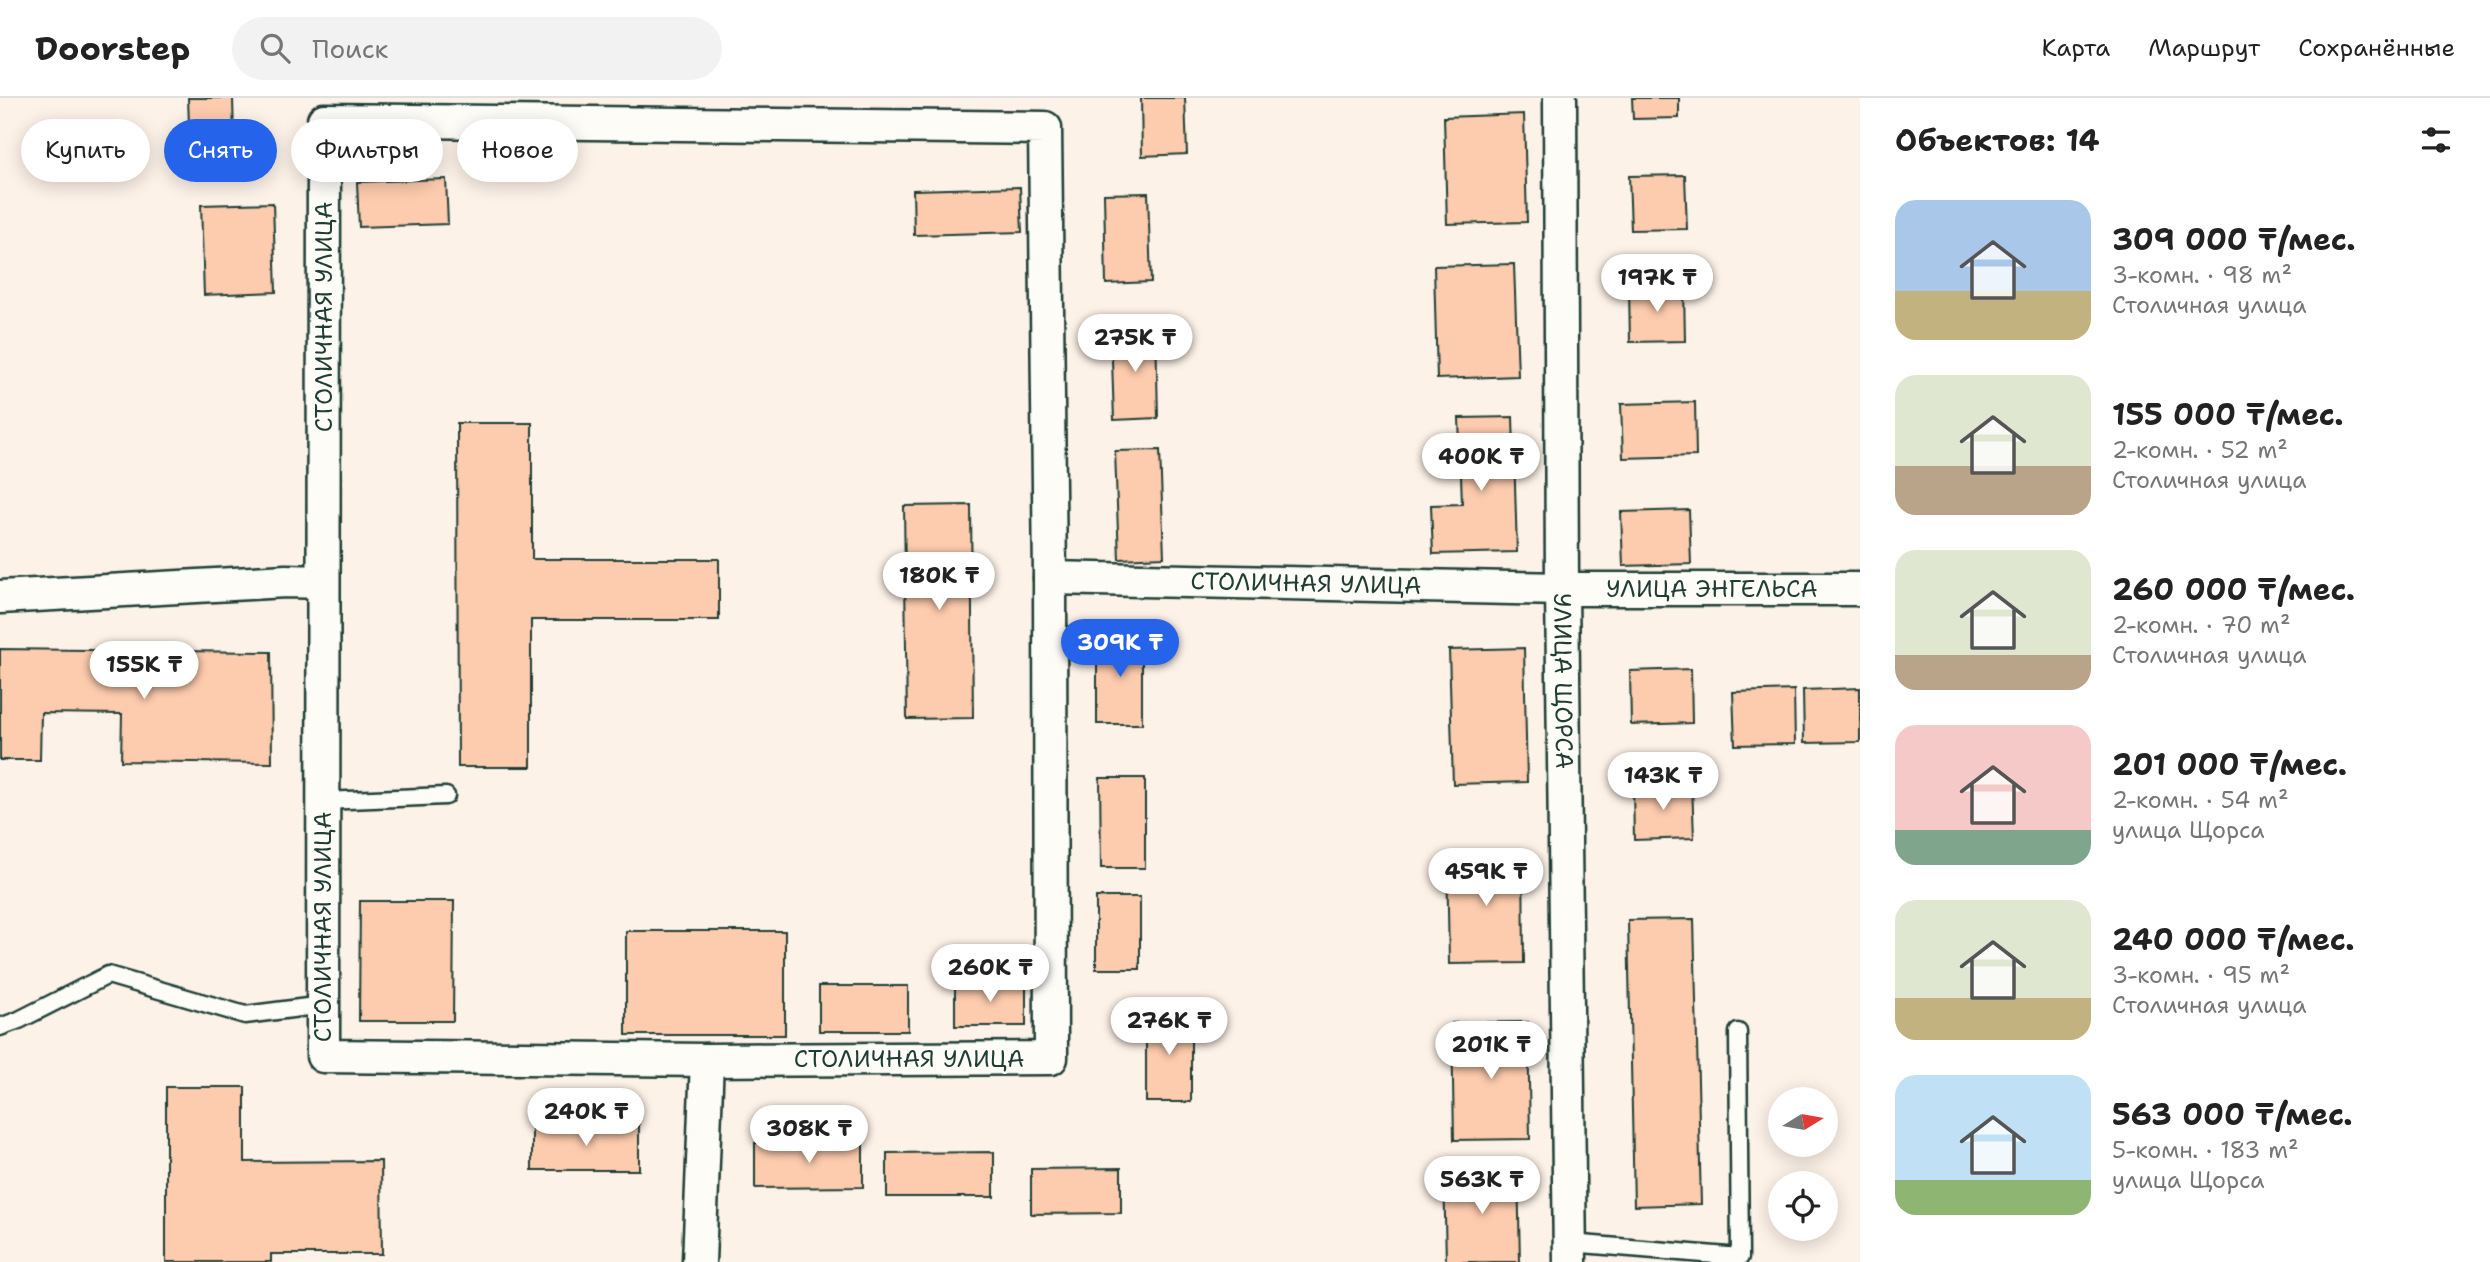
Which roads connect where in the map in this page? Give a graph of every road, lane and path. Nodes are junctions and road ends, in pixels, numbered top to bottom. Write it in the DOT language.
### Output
graph roads {
  1 [pos="1560,98"];
  2 [pos="686,110"];
  3 [pos="1050,578"];
  4 [pos="323,582"];
  5 [pos="1562,589"];
  6 [pos="1860,589"];
  7 [pos="0,597"];
  8 [pos="446,796"];
  9 [pos="323,801"];
  10 [pos="323,1005"];
  11 [pos="0,1027"];
  12 [pos="1738,1032"];
  13 [pos="707,1060"];
  14 [pos="1570,1252"];
  15 [pos="699,1262"];
  1 -- 5 [label="street, УЛИЦА ЩОРСА"];
  2 -- 3 [label="street, СТОЛИЧНАЯ УЛИЦА"];
  2 -- 4 [label="street, СТОЛИЧНАЯ УЛИЦА"];
  3 -- 5 [label="street, СТОЛИЧНАЯ УЛИЦА"];
  3 -- 13 [label="street, СТОЛИЧНАЯ УЛИЦА"];
  4 -- 7 [label="street"];
  4 -- 9 [label="street, СТОЛИЧНАЯ УЛИЦА"];
  5 -- 6 [label="street, УЛИЦА ЭНГЕЛЬСА"];
  5 -- 14 [label="street, УЛИЦА ЩОРСА"];
  8 -- 9 [label="lane"];
  9 -- 10 [label="street, СТОЛИЧНАЯ УЛИЦА"];
  10 -- 11 [label="lane"];
  10 -- 13 [label="street, СТОЛИЧНАЯ УЛИЦА"];
  12 -- 14 [label="lane"];
  13 -- 15 [label="street"];
}
